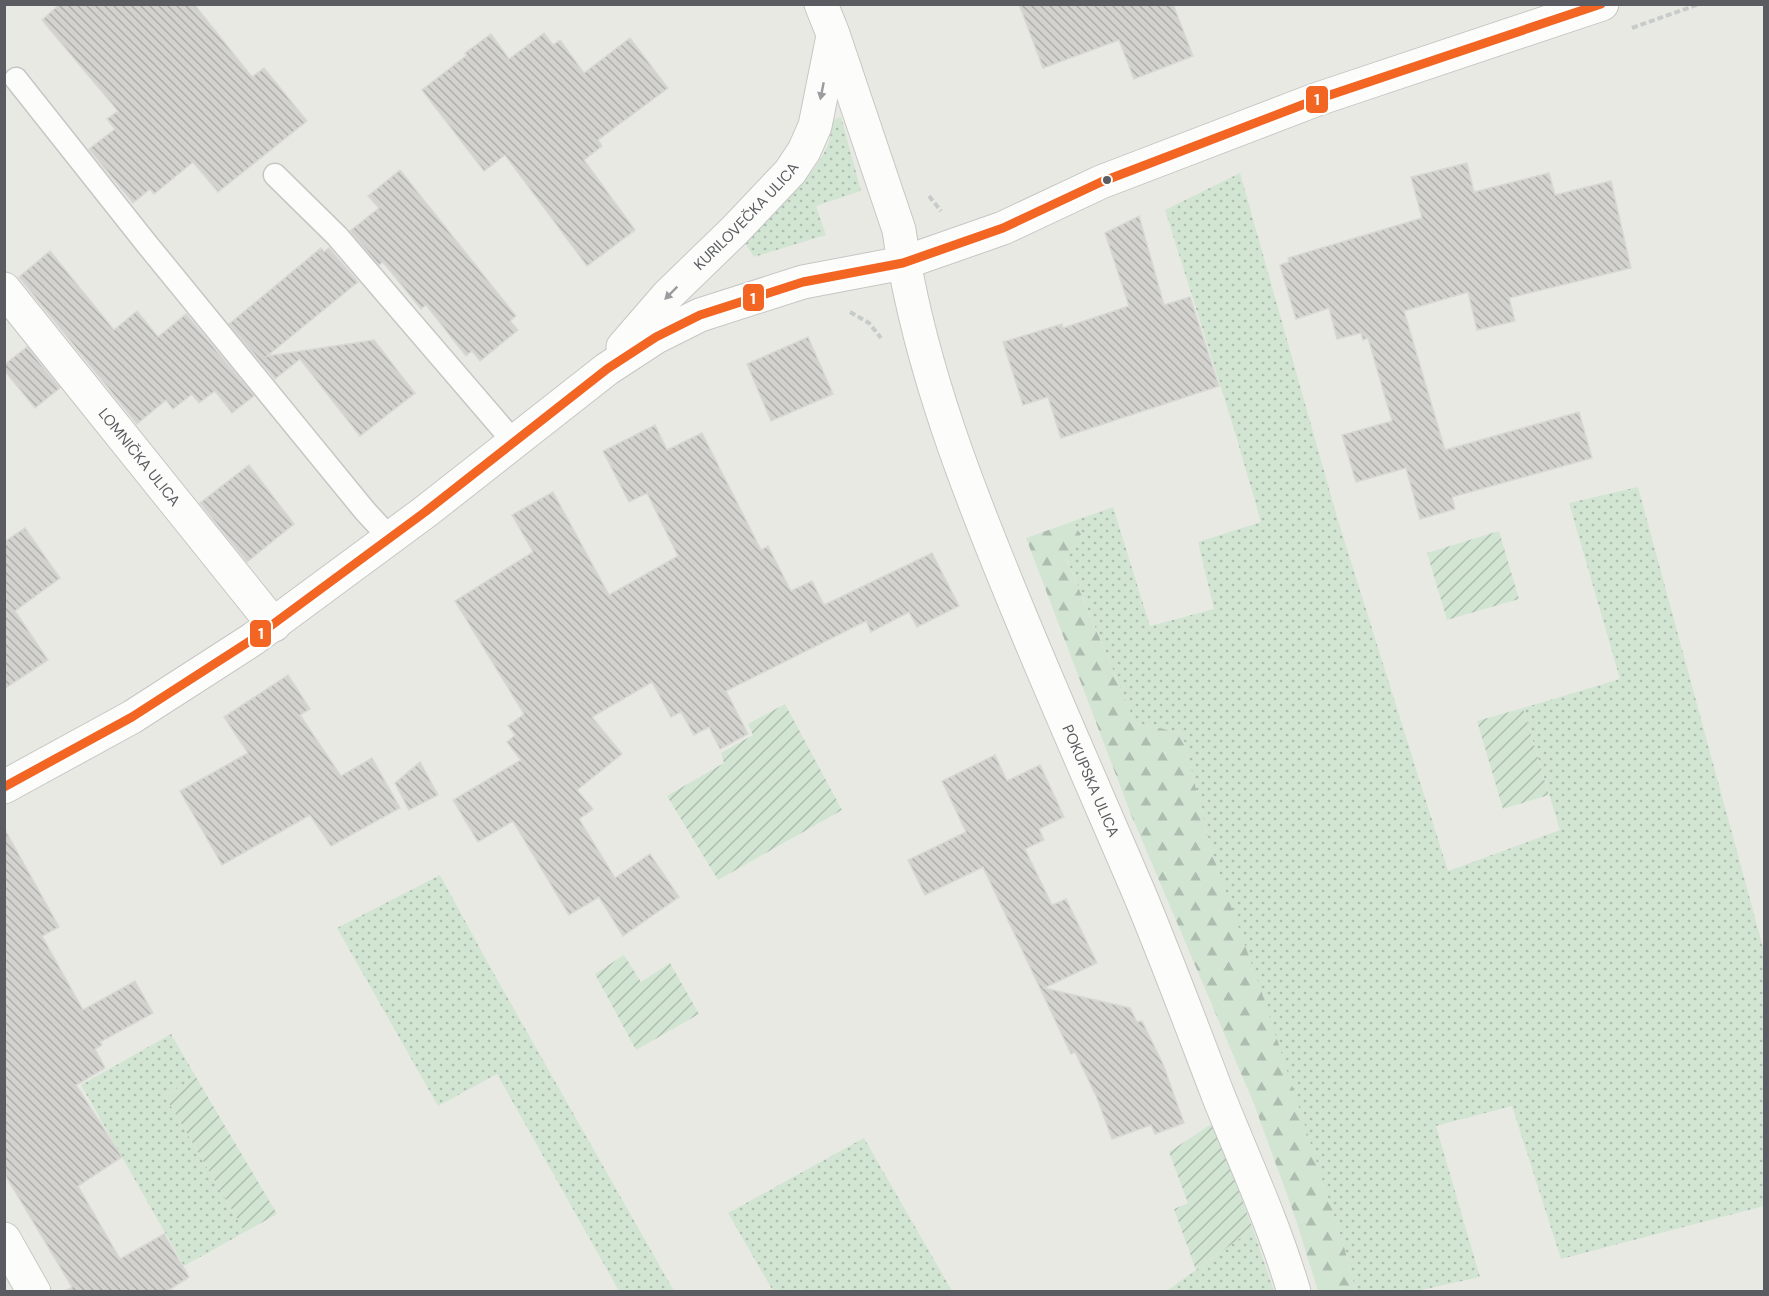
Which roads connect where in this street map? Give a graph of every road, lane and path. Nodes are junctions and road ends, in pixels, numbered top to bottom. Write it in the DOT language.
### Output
graph roads {
  1 [pos="821,4"];
  2 [pos="1602,4"];
  3 [pos="833,34"];
  4 [pos="16,79"];
  5 [pos="275,175"];
  6 [pos="903,263"];
  7 [pos="4,289"];
  8 [pos="845,310"];
  9 [pos="885,343"];
  10 [pos="606,369"];
  11 [pos="513,442"];
  12 [pos="390,538"];
  13 [pos="273,625"];
  14 [pos="4,788"];
  15 [pos="4,1239"];
  16 [pos="34,1292"];
  17 [pos="1294,1292"];
  1 -- 3 [label="street"];
  2 -- 6 [label="street"];
  3 -- 6 [label="street"];
  3 -- 10 [label="street, KURILOVEČKA ULICA, one-way"];
  4 -- 12 [label="lane"];
  5 -- 11 [label="lane"];
  6 -- 10 [label="street"];
  6 -- 17 [label="street, POKUPSKA ULICA"];
  7 -- 13 [label="street, LOMNIČKA ULICA"];
  8 -- 9 [label="path"];
  10 -- 11 [label="street"];
  11 -- 12 [label="street"];
  12 -- 13 [label="street"];
  13 -- 14 [label="street"];
  15 -- 16 [label="street"];
}
